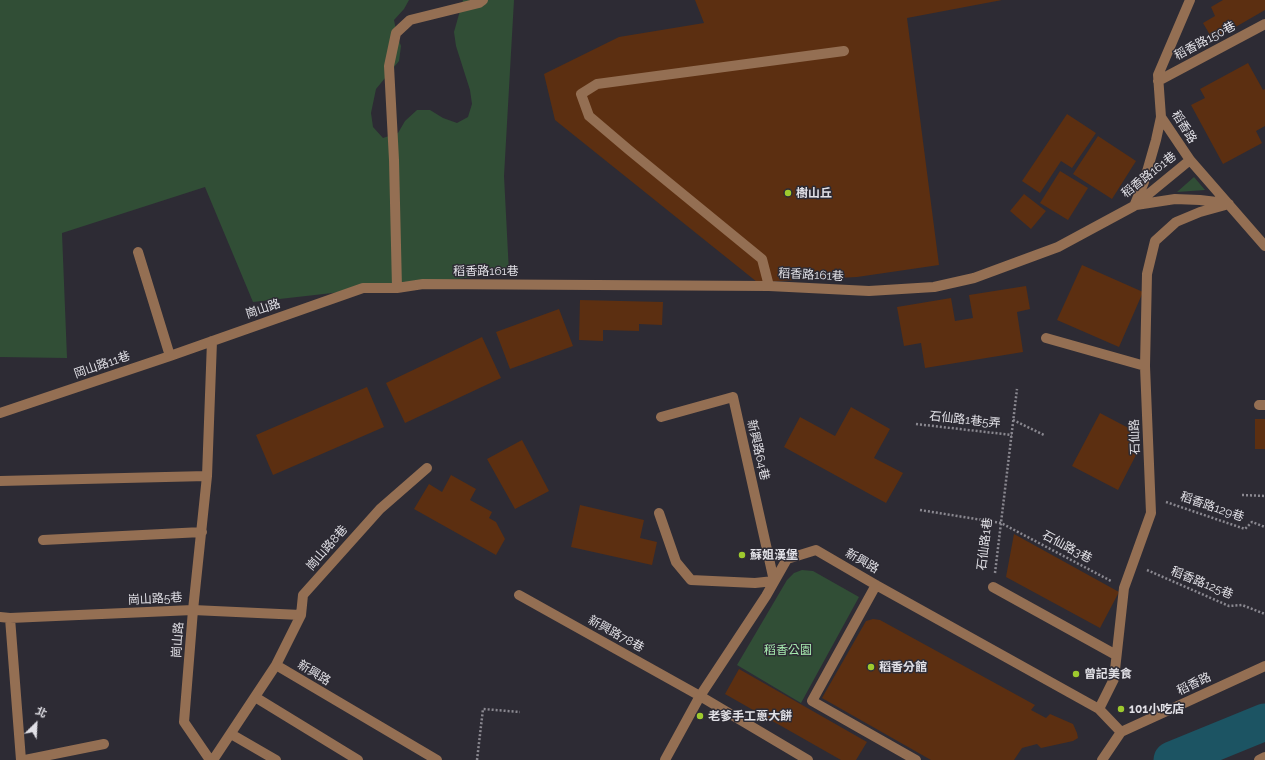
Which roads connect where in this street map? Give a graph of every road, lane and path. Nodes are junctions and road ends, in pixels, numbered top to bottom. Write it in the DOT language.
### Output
graph roads {
  1 [pos="483,0"];
  2 [pos="1190,0"];
  3 [pos="1265,24"];
  4 [pos="844,51"];
  5 [pos="1158,81"];
  6 [pos="1161,117"];
  7 [pos="1190,160"];
  8 [pos="1229,204"];
  9 [pos="1134,206"];
  10 [pos="1265,246"];
  11 [pos="138,252"];
  12 [pos="769,286"];
  13 [pos="397,288"];
  14 [pos="1046,338"];
  15 [pos="212,341"];
  16 [pos="170,356"];
  17 [pos="1145,366"];
  18 [pos="1017,389"];
  19 [pos="0,412"];
  20 [pos="661,417"];
  21 [pos="1013,420"];
  22 [pos="916,424"];
  23 [pos="1012,434"];
  24 [pos="1044,435"];
  25 [pos="427,468"];
  26 [pos="207,476"];
  27 [pos="0,481"];
  28 [pos="1242,495"];
  29 [pos="1150,496"];
  30 [pos="1265,496"];
  31 [pos="920,510"];
  32 [pos="659,513"];
  33 [pos="1001,523"];
  34 [pos="1265,527"];
  35 [pos="202,532"];
  36 [pos="42,540"];
  37 [pos="1132,563"];
  38 [pos="774,581"];
  39 [pos="876,585"];
  40 [pos="993,587"];
  41 [pos="1124,588"];
  42 [pos="519,594"];
  43 [pos="193,610"];
  44 [pos="1265,614"];
  45 [pos="301,616"];
  46 [pos="5,618"];
  47 [pos="1116,656"];
  48 [pos="276,665"];
  49 [pos="1265,666"];
  50 [pos="700,696"];
  51 [pos="255,697"];
  52 [pos="1099,709"];
  53 [pos="520,712"];
  54 [pos="1121,732"];
  55 [pos="231,734"];
  56 [pos="104,744"];
  57 [pos="1265,757"];
  58 [pos="21,760"];
  59 [pos="25,760"];
  60 [pos="210,760"];
  61 [pos="213,760"];
  62 [pos="276,760"];
  63 [pos="358,760"];
  64 [pos="437,760"];
  65 [pos="477,760"];
  66 [pos="665,760"];
  67 [pos="808,760"];
  68 [pos="916,760"];
  69 [pos="1102,760"];
  70 [pos="1259,760"];
  1 -- 13 [label="street"];
  2 -- 5 [label="street, 稻香路"];
  3 -- 5 [label="street, 稻香路150巷"];
  4 -- 12 [label="street"];
  5 -- 6 [label="street, 稻香路"];
  6 -- 7 [label="street, 稻香路"];
  6 -- 9 [label="street"];
  7 -- 8 [label="street, 稻香路"];
  7 -- 9 [label="street, 稻香路161巷"];
  8 -- 9 [label="street"];
  8 -- 10 [label="street, 稻香路"];
  8 -- 17 [label="street, 石仙路"];
  9 -- 12 [label="street, 稻香路161巷"];
  11 -- 16 [label="street"];
  12 -- 13 [label="street, 稻香路161巷"];
  13 -- 15 [label="street, 崗山路"];
  14 -- 17 [label="street"];
  15 -- 16 [label="street, 岡山路11巷"];
  15 -- 26 [label="street, 崗山路"];
  16 -- 19 [label="street, 岡山路11巷"];
  17 -- 29 [label="street, 石仙路"];
  18 -- 21 [label="path, 石仙路1巷"];
  20 -- 38 [label="street, 新興路64巷"];
  21 -- 23 [label="path, 石仙路1巷"];
  21 -- 24 [label="path"];
  22 -- 23 [label="path, 石仙路1巷5弄"];
  23 -- 33 [label="path, 石仙路1巷"];
  25 -- 45 [label="street, 崗山路8巷"];
  26 -- 27 [label="street"];
  26 -- 35 [label="street, 崗山路"];
  28 -- 30 [label="path"];
  29 -- 34 [label="path, 稻香路129巷"];
  29 -- 37 [label="street, 石仙路"];
  31 -- 33 [label="path, 石仙路3巷"];
  32 -- 38 [label="street"];
  33 -- 40 [label="path, 石仙路1巷"];
  33 -- 41 [label="path, 石仙路3巷"];
  35 -- 36 [label="street"];
  35 -- 43 [label="street, 崗山路"];
  37 -- 41 [label="street, 石仙路"];
  37 -- 44 [label="path, 稻香路125巷"];
  38 -- 39 [label="street, 新興路"];
  38 -- 50 [label="street, 新興路"];
  39 -- 52 [label="street, 新興路"];
  39 -- 68 [label="street"];
  40 -- 47 [label="street, 石仙路1巷"];
  41 -- 47 [label="street, 石仙路"];
  42 -- 50 [label="street, 新興路78巷"];
  43 -- 45 [label="street, 崗山路5巷"];
  43 -- 46 [label="street, 崗山路5巷"];
  43 -- 60 [label="street, 崗山路"];
  45 -- 48 [label="street, 崗山路8巷"];
  46 -- 58 [label="street"];
  47 -- 52 [label="street, 石仙路"];
  48 -- 51 [label="street"];
  48 -- 64 [label="street, 新興路"];
  49 -- 54 [label="street, 稻香路"];
  50 -- 66 [label="street, 新興路"];
  50 -- 67 [label="street, 新興路78巷"];
  51 -- 55 [label="street"];
  51 -- 63 [label="street"];
  52 -- 54 [label="street, 新興路"];
  53 -- 65 [label="path"];
  54 -- 69 [label="street"];
  55 -- 61 [label="street"];
  55 -- 62 [label="street"];
  56 -- 59 [label="street"];
  57 -- 70 [label="street"];
}
